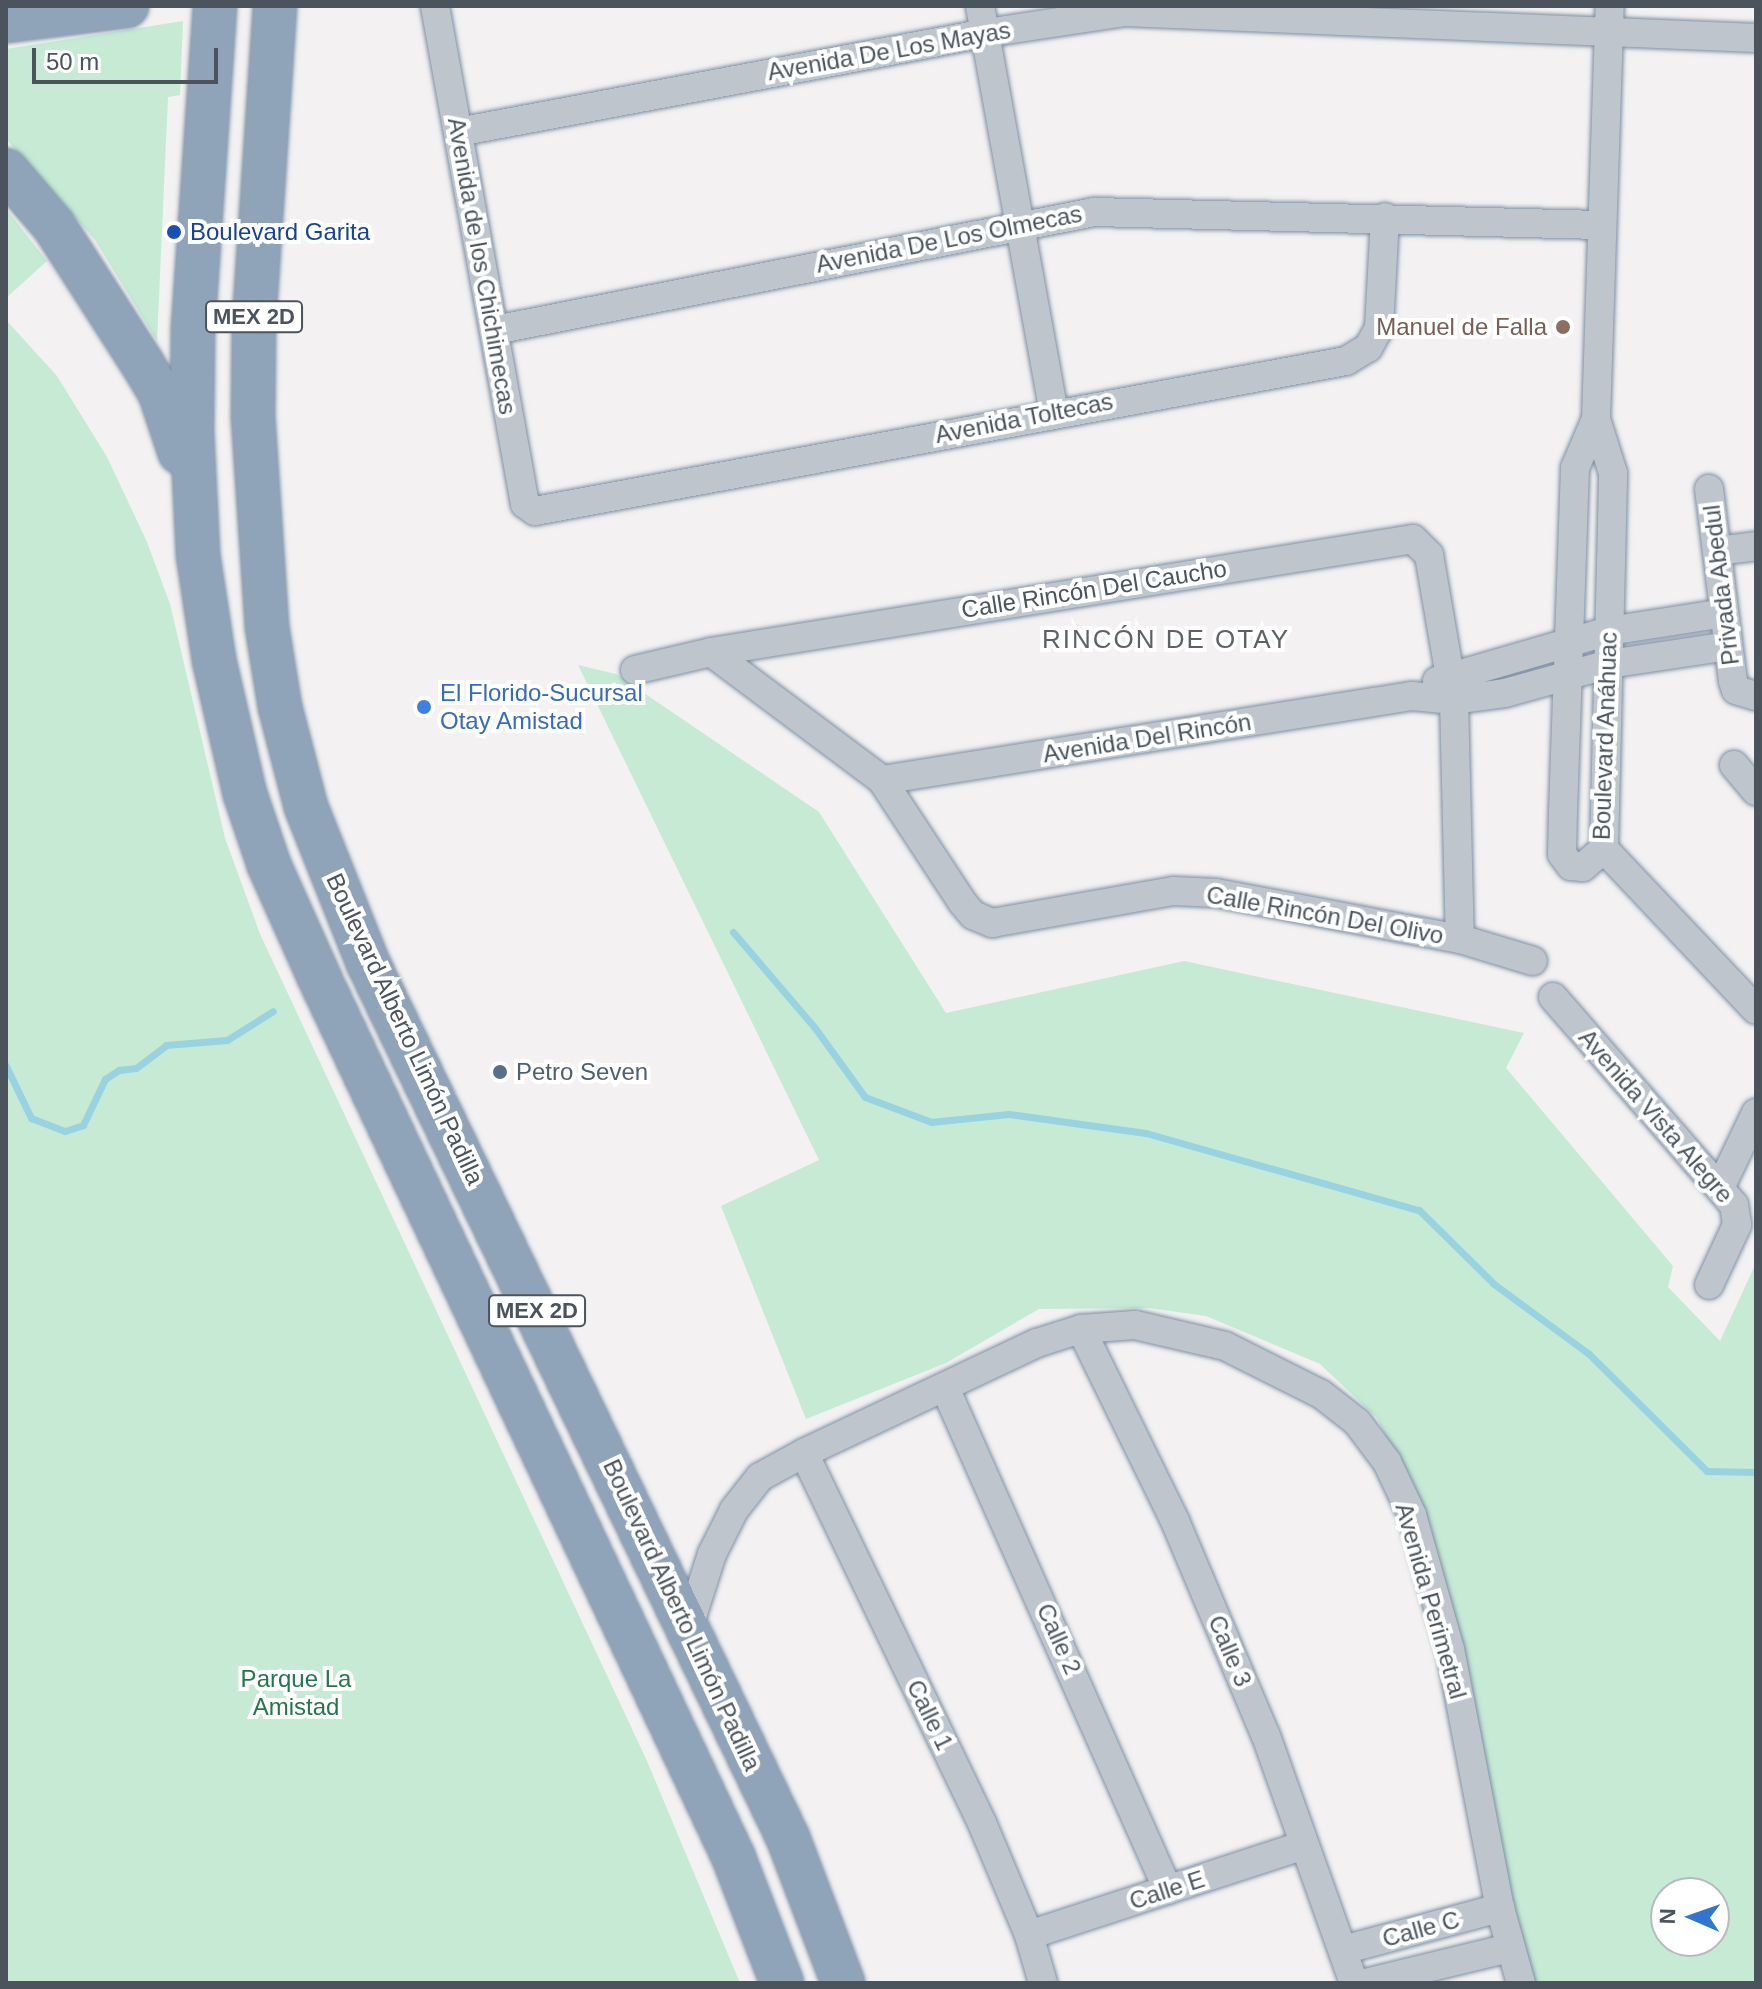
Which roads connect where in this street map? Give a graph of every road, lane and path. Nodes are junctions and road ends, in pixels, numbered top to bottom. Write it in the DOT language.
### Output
graph roads {
  1 [pos="127,6"];
  2 [pos="215,6"];
  3 [pos="275,6"];
  4 [pos="435,6"];
  5 [pos="1610,18"];
  6 [pos="983,20"];
  7 [pos="6,21"];
  8 [pos="1756,38"];
  9 [pos="458,132"];
  10 [pos="6,170"];
  11 [pos="1385,217"];
  12 [pos="1020,222"];
  13 [pos="1600,225"];
  14 [pos="495,330"];
  15 [pos="1054,412"];
  16 [pos="1596,419"];
  17 [pos="1709,489"];
  18 [pos="545,510"];
  19 [pos="197,540"];
  20 [pos="1756,546"];
  21 [pos="1717,551"];
  22 [pos="1724,613"];
  23 [pos="1609,631"];
  24 [pos="1570,646"];
  25 [pos="1728,646"];
  26 [pos="711,652"];
  27 [pos="1609,664"];
  28 [pos="635,670"];
  29 [pos="1569,679"];
  30 [pos="1452,686"];
  31 [pos="1744,688"];
  32 [pos="1734,765"];
  33 [pos="882,780"];
  34 [pos="1756,791"];
  35 [pos="1563,811"];
  36 [pos="1605,811"];
  37 [pos="1604,849"];
  38 [pos="326,860"];
  39 [pos="1460,939"];
  40 [pos="1533,961"];
  41 [pos="1553,997"];
  42 [pos="1756,1010"];
  43 [pos="355,1053"];
  44 [pos="440,1109"];
  45 [pos="1756,1113"];
  46 [pos="1721,1186"];
  47 [pos="1709,1285"];
  48 [pos="1081,1329"];
  49 [pos="946,1390"];
  50 [pos="804,1453"];
  51 [pos="689,1626"];
  52 [pos="1304,1845"];
  53 [pos="1168,1890"];
  54 [pos="1500,1908"];
  55 [pos="1029,1935"];
  56 [pos="1510,1948"];
  57 [pos="1343,1950"];
  58 [pos="782,1983"];
  59 [pos="843,1983"];
  60 [pos="1043,1983"];
  61 [pos="1354,1983"];
  62 [pos="1365,1983"];
  63 [pos="1521,1983"];
  1 -- 7 [label="highway"];
  2 -- 19 [label="highway, MEX 2D"];
  3 -- 38 [label="highway, Boulevard Alberto Limón Padilla / MEX 2D"];
  4 -- 9 [label="street, Avenida de los Chichimecas"];
  5 -- 6 [label="street, Avenida De Los Mayas"];
  5 -- 8 [label="street, Avenida De Los Mayas"];
  5 -- 13 [label="street, Boulevard Anáhuac"];
  6 -- 9 [label="street, Avenida De Los Mayas"];
  6 -- 12 [label="street"];
  9 -- 14 [label="street, Avenida de los Chichimecas"];
  10 -- 19 [label="highway"];
  11 -- 12 [label="street, Avenida De Los Olmecas"];
  11 -- 13 [label="street, Avenida De Los Olmecas"];
  11 -- 15 [label="street, Avenida Toltecas"];
  12 -- 14 [label="street, Avenida De Los Olmecas"];
  12 -- 15 [label="street"];
  13 -- 16 [label="street, Boulevard Anáhuac"];
  14 -- 18 [label="street, Avenida de los Chichimecas"];
  15 -- 18 [label="street, Avenida Toltecas"];
  16 -- 23 [label="street, Boulevard Anáhuac"];
  16 -- 24 [label="street, Boulevard Anáhuac"];
  17 -- 21 [label="street, Privada Abedul"];
  19 -- 38 [label="highway"];
  19 -- 43 [label="highway, MEX 2D"];
  20 -- 21 [label="street"];
  21 -- 22 [label="street, Privada Abedul"];
  22 -- 23 [label="street, Avenida Del Rincón"];
  22 -- 25 [label="street, Privada Abedul"];
  23 -- 24 [label="street, Avenida Del Rincón"];
  23 -- 27 [label="street, Boulevard Anáhuac"];
  24 -- 29 [label="street, Boulevard Anáhuac"];
  24 -- 30 [label="street, Avenida Del Rincón"];
  25 -- 27 [label="street, Avenida Del Rincón"];
  25 -- 31 [label="street, Privada Abedul"];
  26 -- 28 [label="street, Calle Rincón Del Caucho"];
  26 -- 30 [label="street, Calle Rincón Del Caucho"];
  26 -- 33 [label="street"];
  27 -- 29 [label="street, Avenida Del Rincón"];
  27 -- 36 [label="street, Boulevard Anáhuac"];
  29 -- 30 [label="street, Avenida Del Rincón"];
  29 -- 35 [label="street, Boulevard Anáhuac"];
  30 -- 33 [label="street, Avenida Del Rincón"];
  30 -- 39 [label="street, Calle Rincón Del Caucho"];
  32 -- 34 [label="street"];
  33 -- 39 [label="street, Calle Rincón Del Olivo"];
  35 -- 36 [label="street"];
  35 -- 37 [label="street, Boulevard Anáhuac"];
  36 -- 37 [label="street, Boulevard Anáhuac"];
  37 -- 42 [label="street"];
  38 -- 44 [label="highway, Boulevard Alberto Limón Padilla / MEX 2D"];
  39 -- 40 [label="street, Calle Rincón Del Olivo"];
  41 -- 46 [label="street, Avenida Vista Alegre"];
  43 -- 44 [label="highway"];
  43 -- 58 [label="highway, MEX 2D"];
  44 -- 51 [label="highway, Boulevard Alberto Limón Padilla / MEX 2D"];
  45 -- 46 [label="street"];
  46 -- 47 [label="street, Avenida Vista Alegre"];
  48 -- 49 [label="street, Avenida Perimetral"];
  48 -- 52 [label="street, Calle 3"];
  48 -- 54 [label="street, Avenida Perimetral"];
  49 -- 50 [label="street, Avenida Perimetral"];
  49 -- 53 [label="street, Calle 2"];
  50 -- 51 [label="street, Avenida Perimetral"];
  50 -- 55 [label="street, Calle 1"];
  51 -- 59 [label="highway, Boulevard Alberto Limón Padilla / MEX 2D"];
  52 -- 53 [label="street, Calle E"];
  52 -- 57 [label="street, Calle 3"];
  53 -- 55 [label="street, Calle E"];
  54 -- 56 [label="street, Avenida Perimetral"];
  54 -- 57 [label="street, Calle C"];
  55 -- 60 [label="street, Calle 1"];
  56 -- 62 [label="street, Calle C"];
  56 -- 63 [label="street, Avenida Perimetral"];
  57 -- 61 [label="street, Calle 3"];
}
